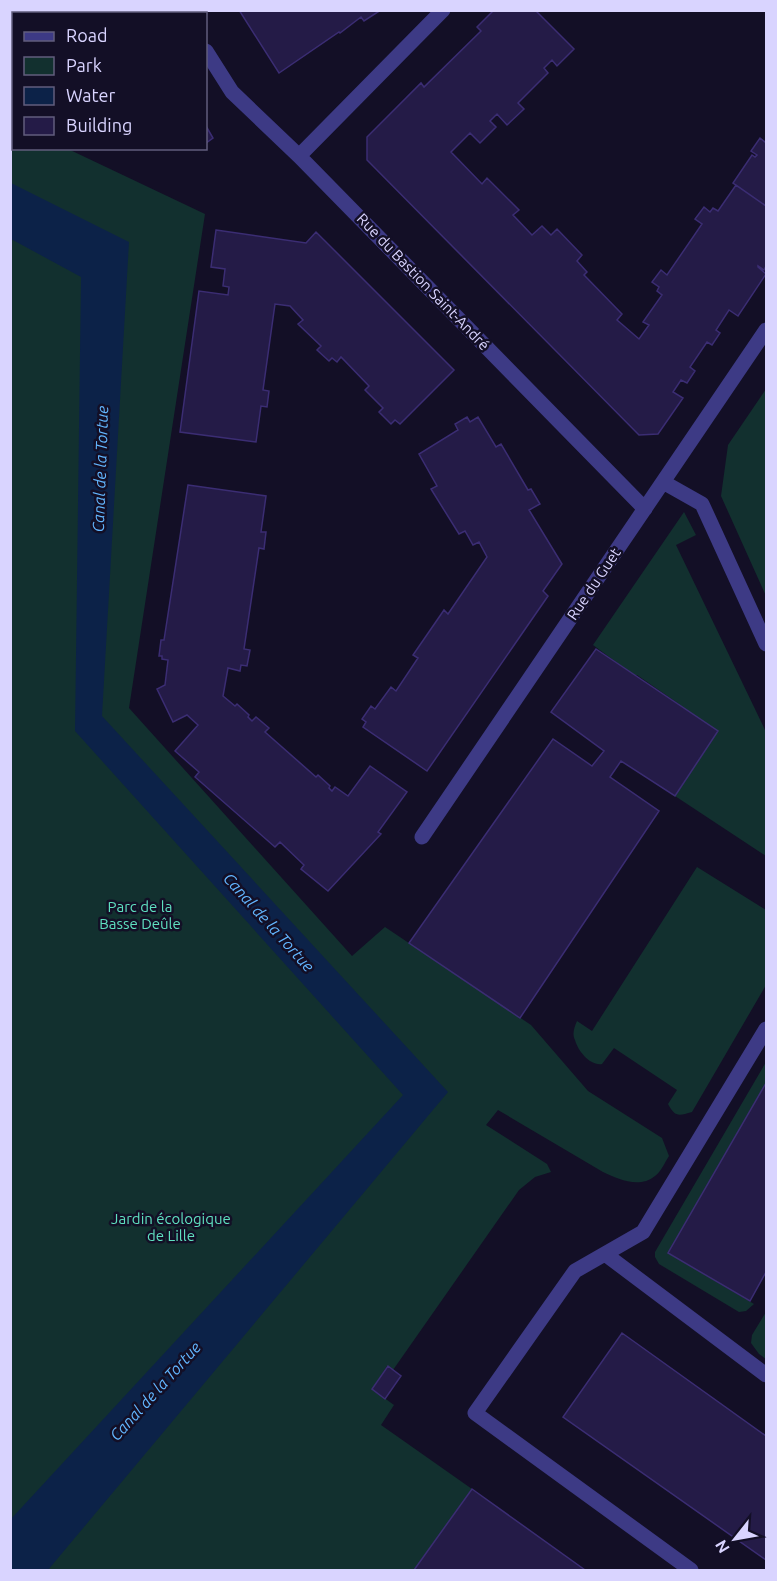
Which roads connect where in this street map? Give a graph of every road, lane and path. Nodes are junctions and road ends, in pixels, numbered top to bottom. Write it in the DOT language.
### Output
graph roads {
  1 [pos="443,10"];
  2 [pos="207,53"];
  3 [pos="299,156"];
  4 [pos="766,330"];
  5 [pos="663,482"];
  6 [pos="645,509"];
  7 [pos="766,644"];
  8 [pos="422,837"];
  9 [pos="766,1029"];
  10 [pos="605,1254"];
  11 [pos="766,1375"];
  12 [pos="691,1570"];
  1 -- 3 [label="street"];
  2 -- 3 [label="street, Rue du Bastion Saint-André"];
  3 -- 6 [label="street, Rue du Bastion Saint-André"];
  4 -- 5 [label="street, Rue du Guet"];
  5 -- 6 [label="street, Rue du Guet"];
  5 -- 7 [label="street"];
  6 -- 8 [label="street, Rue du Guet"];
  9 -- 10 [label="street"];
  10 -- 11 [label="street"];
  10 -- 12 [label="street"];
}
